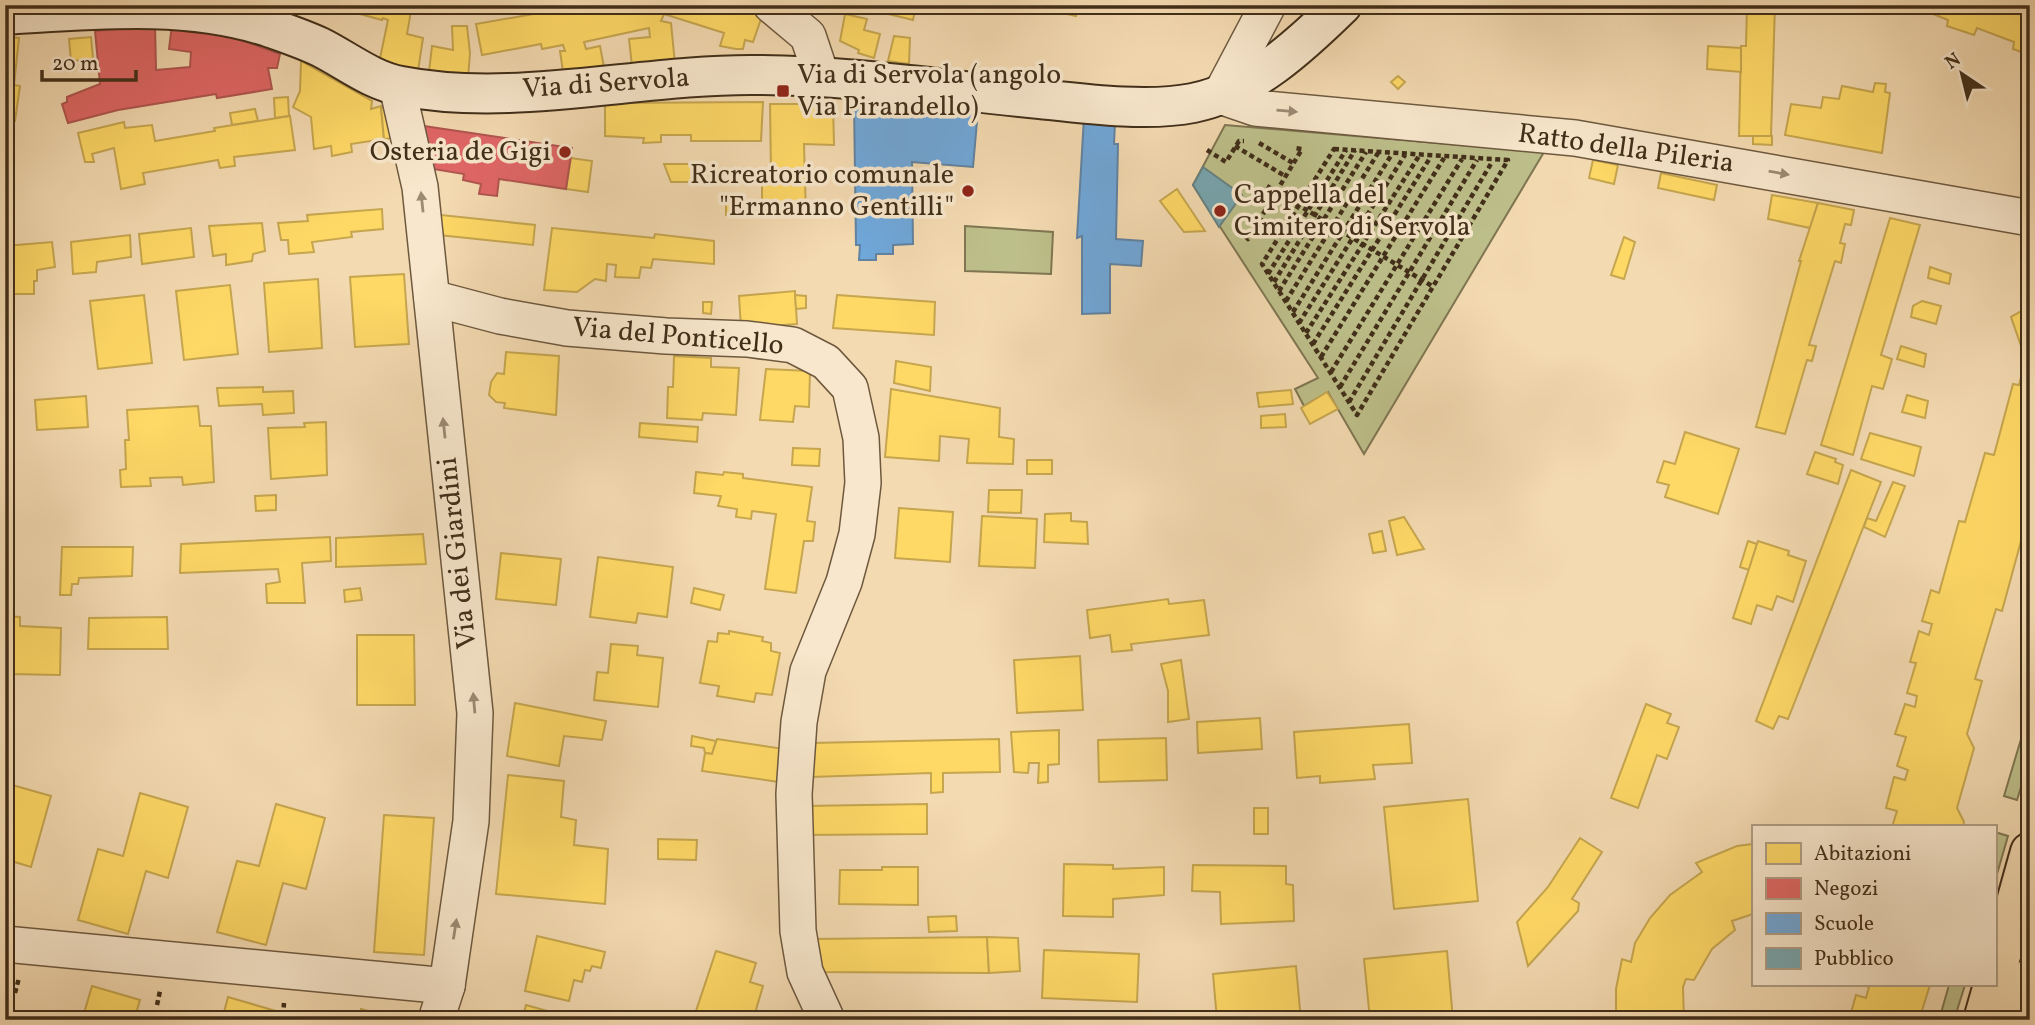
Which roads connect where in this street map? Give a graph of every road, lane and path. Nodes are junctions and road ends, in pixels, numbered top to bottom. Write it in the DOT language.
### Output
graph roads {
  1 [pos="771,5"];
  2 [pos="1268,5"];
  3 [pos="1342,5"];
  4 [pos="5,15"];
  5 [pos="822,78"];
  6 [pos="397,86"];
  7 [pos="1220,96"];
  8 [pos="1258,143"];
  9 [pos="1235,146"];
  10 [pos="1280,146"];
  11 [pos="1291,147"];
  12 [pos="1346,149"];
  13 [pos="1207,150"];
  14 [pos="1355,150"];
  15 [pos="1367,151"];
  16 [pos="1380,151"];
  17 [pos="1393,153"];
  18 [pos="1405,154"];
  19 [pos="1419,155"];
  20 [pos="1432,156"];
  21 [pos="1445,156"];
  22 [pos="1463,158"];
  23 [pos="1478,158"];
  24 [pos="1494,160"];
  25 [pos="1293,163"];
  26 [pos="1285,176"];
  27 [pos="1267,186"];
  28 [pos="1275,191"];
  29 [pos="1299,206"];
  30 [pos="1308,211"];
  31 [pos="1315,215"];
  32 [pos="2030,218"];
  33 [pos="1324,221"];
  34 [pos="1333,226"];
  35 [pos="1240,229"];
  36 [pos="1343,233"];
  37 [pos="1352,238"];
  38 [pos="1363,244"];
  39 [pos="1373,250"];
  40 [pos="1383,257"];
  41 [pos="1397,265"];
  42 [pos="1409,272"];
  43 [pos="1268,274"];
  44 [pos="1422,281"];
  45 [pos="1273,282"];
  46 [pos="1432,286"];
  47 [pos="1279,291"];
  48 [pos="432,299"];
  49 [pos="1286,301"];
  50 [pos="1293,312"];
  51 [pos="1299,323"];
  52 [pos="1306,333"];
  53 [pos="1313,344"];
  54 [pos="1321,357"];
  55 [pos="1331,372"];
  56 [pos="1340,387"];
  57 [pos="1349,402"];
  58 [pos="2030,852"];
  59 [pos="5,944"];
  60 [pos="1996,973"];
  61 [pos="2030,978"];
  62 [pos="447,986"];
  63 [pos="1993,986"];
  64 [pos="436,1020"];
  65 [pos="827,1020"];
  66 [pos="1983,1020"];
  67 [pos="2018,1020"];
  1 -- 5 [label="street"];
  2 -- 7 [label="street"];
  3 -- 7 [label="main road, Via di Servola"];
  4 -- 6 [label="main road, Via di Servola"];
  5 -- 6 [label="main road, Via di Servola"];
  5 -- 7 [label="main road, Via di Servola"];
  48 -- 6 [label="street, Via dei Giardini, one-way"];
  7 -- 32 [label="street, Ratto della Pileria, one-way"];
  8 -- 9 [label="path"];
  8 -- 10 [label="path"];
  8 -- 25 [label="path"];
  9 -- 13 [label="path"];
  9 -- 26 [label="path"];
  11 -- 25 [label="path"];
  12 -- 14 [label="path"];
  12 -- 29 [label="path"];
  12 -- 30 [label="path"];
  14 -- 15 [label="path"];
  14 -- 31 [label="path"];
  15 -- 16 [label="path"];
  15 -- 33 [label="path"];
  16 -- 17 [label="path"];
  16 -- 34 [label="path"];
  17 -- 18 [label="path"];
  17 -- 36 [label="path"];
  18 -- 19 [label="path"];
  18 -- 37 [label="path"];
  19 -- 20 [label="path"];
  19 -- 38 [label="path"];
  20 -- 21 [label="path"];
  20 -- 39 [label="path"];
  21 -- 22 [label="path"];
  21 -- 40 [label="path"];
  22 -- 23 [label="path"];
  22 -- 41 [label="path"];
  23 -- 24 [label="path"];
  23 -- 42 [label="path"];
  24 -- 44 [label="path"];
  24 -- 46 [label="path"];
  25 -- 26 [label="path"];
  26 -- 28 [label="path"];
  27 -- 28 [label="path"];
  28 -- 29 [label="path"];
  28 -- 35 [label="path"];
  29 -- 30 [label="path"];
  29 -- 43 [label="path"];
  30 -- 31 [label="path"];
  30 -- 43 [label="path"];
  31 -- 33 [label="path"];
  31 -- 45 [label="path"];
  33 -- 34 [label="path"];
  33 -- 47 [label="path"];
  34 -- 36 [label="path"];
  34 -- 49 [label="path"];
  36 -- 37 [label="path"];
  36 -- 50 [label="path"];
  37 -- 38 [label="path"];
  37 -- 51 [label="path"];
  38 -- 39 [label="path"];
  38 -- 52 [label="path"];
  39 -- 40 [label="path"];
  39 -- 53 [label="path"];
  40 -- 41 [label="path"];
  40 -- 54 [label="path"];
  41 -- 42 [label="path"];
  41 -- 55 [label="path"];
  42 -- 44 [label="path"];
  42 -- 56 [label="path"];
  43 -- 45 [label="path"];
  44 -- 46 [label="path"];
  44 -- 57 [label="path"];
  45 -- 47 [label="path"];
  46 -- 57 [label="path"];
  47 -- 49 [label="path"];
  62 -- 48 [label="street, Via dei Giardini, one-way"];
  48 -- 65 [label="street, Via del Ponticello"];
  49 -- 50 [label="path"];
  50 -- 51 [label="path"];
  51 -- 52 [label="path"];
  52 -- 53 [label="path"];
  53 -- 54 [label="path"];
  54 -- 55 [label="path"];
  55 -- 56 [label="path"];
  56 -- 57 [label="path"];
  58 -- 60 [label="main road"];
  59 -- 62 [label="street"];
  61 -- 67 [label="main road"];
  62 -- 64 [label="street, Via dei Giardini"];
  63 -- 66 [label="main road"];
}
